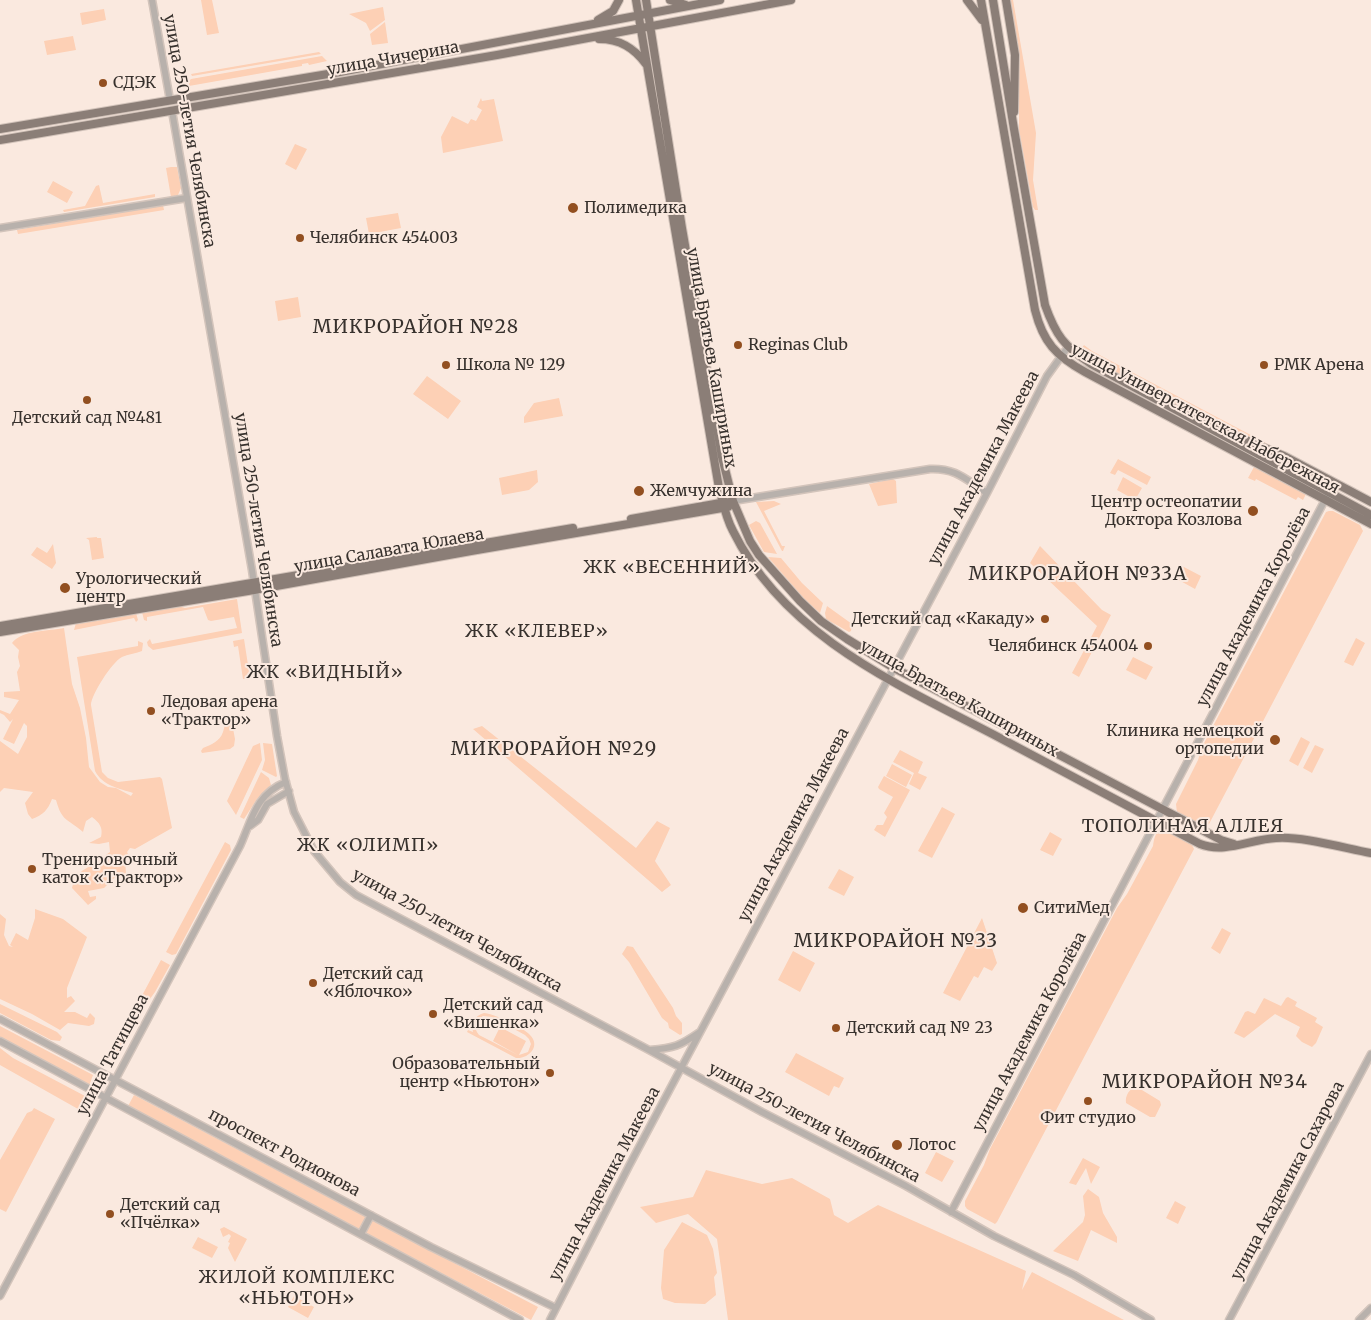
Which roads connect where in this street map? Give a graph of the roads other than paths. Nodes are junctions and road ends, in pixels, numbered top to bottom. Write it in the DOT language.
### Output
graph roads {
  1 [pos="152,0"];
  2 [pos="619,0"];
  3 [pos="636,0"];
  4 [pos="646,0"];
  5 [pos="670,0"];
  6 [pos="720,0"];
  7 [pos="791,0"];
  8 [pos="967,0"];
  9 [pos="980,0"];
  10 [pos="993,0"];
  11 [pos="1006,0"];
  12 [pos="688,6"];
  13 [pos="648,13"];
  14 [pos="638,15"];
  15 [pos="985,24"];
  16 [pos="582,26"];
  17 [pos="651,26"];
  18 [pos="640,28"];
  19 [pos="584,39"];
  20 [pos="647,66"];
  21 [pos="170,100"];
  22 [pos="172,110"];
  23 [pos="0,129"];
  24 [pos="1014,129"];
  25 [pos="0,140"];
  26 [pos="187,198"];
  27 [pos="0,228"];
  28 [pos="1068,346"];
  29 [pos="1060,356"];
  30 [pos="1193,420"];
  31 [pos="713,425"];
  32 [pos="988,493"];
  33 [pos="1329,493"];
  34 [pos="1325,500"];
  35 [pos="1371,502"];
  36 [pos="734,503"];
  37 [pos="724,506"];
  38 [pos="1371,515"];
  39 [pos="1371,524"];
  40 [pos="253,586"];
  41 [pos="0,626"];
  42 [pos="0,632"];
  43 [pos="894,668"];
  44 [pos="888,679"];
  45 [pos="286,782"];
  46 [pos="288,791"];
  47 [pos="1163,810"];
  48 [pos="1157,821"];
  49 [pos="249,827"];
  50 [pos="1239,845"];
  51 [pos="1371,853"];
  52 [pos="0,1019"];
  53 [pos="701,1031"];
  54 [pos="0,1041"];
  55 [pos="649,1050"];
  56 [pos="1371,1054"];
  57 [pos="682,1068"];
  58 [pos="116,1080"];
  59 [pos="106,1098"];
  60 [pos="951,1212"];
  61 [pos="371,1215"];
  62 [pos="361,1234"];
  63 [pos="0,1296"];
  64 [pos="556,1308"];
  65 [pos="1371,1308"];
  66 [pos="520,1320"];
  67 [pos="550,1320"];
  68 [pos="1151,1320"];
  69 [pos="1229,1320"];
  70 [pos="1359,1320"];
  1 -- 21 [label="street, улица 250-летия Челябинска"];
  2 -- 16 [label="main road"];
  3 -- 14 [label="main road, улица Братьев Кашириных"];
  4 -- 13 [label="main road, улица Братьев Кашириных"];
  5 -- 12 [label="main road"];
  6 -- 12 [label="main road, улица Чичерина"];
  7 -- 17 [label="main road, улица Чичерина"];
  8 -- 15 [label="main road"];
  9 -- 15 [label="main road, улица Университетская Набережная"];
  10 -- 24 [label="main road, улица Университетская Набережная"];
  11 -- 24 [label="main road"];
  12 -- 13 [label="main road, улица Чичерина"];
  13 -- 14 [label="main road, улица Чичерина"];
  13 -- 17 [label="main road, улица Братьев Кашириных"];
  14 -- 16 [label="main road, улица Чичерина"];
  14 -- 18 [label="main road, улица Братьев Кашириных"];
  15 -- 29 [label="main road, улица Университетская Набережная"];
  16 -- 21 [label="main road, улица Чичерина"];
  17 -- 18 [label="main road, улица Чичерина"];
  17 -- 31 [label="main road, улица Братьев Кашириных"];
  18 -- 19 [label="main road, улица Чичерина"];
  18 -- 20 [label="main road, улица Братьев Кашириных"];
  19 -- 20 [label="main road"];
  19 -- 22 [label="main road, улица Чичерина"];
  20 -- 31 [label="main road, улица Братьев Кашириных"];
  21 -- 22 [label="main road, улица 250-летия Челябинска"];
  21 -- 23 [label="main road, улица Чичерина"];
  22 -- 25 [label="main road, улица Чичерина"];
  22 -- 26 [label="street, улица 250-летия Челябинска"];
  24 -- 28 [label="main road, улица Университетская Набережная"];
  26 -- 27 [label="street"];
  26 -- 40 [label="street, улица 250-летия Челябинска"];
  28 -- 29 [label="street, улица Академика Макеева"];
  28 -- 30 [label="main road, улица Университетская Набережная"];
  29 -- 32 [label="street, улица Академика Макеева"];
  29 -- 34 [label="main road, улица Университетская Набережная"];
  30 -- 33 [label="main road, улица Университетская Набережная"];
  30 -- 35 [label="main road"];
  31 -- 36 [label="main road, улица Братьев Кашириных"];
  31 -- 37 [label="main road, улица Братьев Кашириных"];
  32 -- 36 [label="street, улица Салавата Юлаева"];
  32 -- 43 [label="street, улица Академика Макеева"];
  33 -- 34 [label="street, улица Академика Королёва"];
  33 -- 38 [label="main road, улица Университетская Набережная"];
  34 -- 39 [label="main road, улица Университетская Набережная"];
  34 -- 47 [label="street, улица Академика Королёва"];
  36 -- 37 [label="main road, улица Салавата Юлаева"];
  36 -- 43 [label="main road, улица Братьев Кашириных"];
  37 -- 40 [label="main road, улица Салавата Юлаева"];
  37 -- 44 [label="main road, улица Братьев Кашириных"];
  40 -- 41 [label="main road, улица Салавата Юлаева"];
  40 -- 42 [label="main road, улица Салавата Юлаева"];
  40 -- 45 [label="street, улица 250-летия Челябинска"];
  43 -- 44 [label="street, улица Академика Макеева"];
  43 -- 47 [label="main road, улица Братьев Кашириных"];
  44 -- 48 [label="main road, улица Братьев Кашириных"];
  44 -- 53 [label="street, улица Академика Макеева"];
  45 -- 46 [label="street, улица 250-летия Челябинска"];
  45 -- 49 [label="street, улица Татищева"];
  46 -- 49 [label="street, улица Татищева"];
  46 -- 55 [label="street, улица 250-летия Челябинска"];
  47 -- 48 [label="street, улица Академика Королёва"];
  47 -- 50 [label="main road, улица Братьев Кашириных"];
  48 -- 50 [label="main road, улица Братьев Кашириных"];
  48 -- 60 [label="street, улица Академика Королёва"];
  49 -- 58 [label="street, улица Татищева"];
  50 -- 51 [label="main road, улица Братьев Кашириных"];
  52 -- 58 [label="street, проспект Родионова"];
  53 -- 55 [label="street"];
  53 -- 57 [label="street, улица Академика Макеева"];
  54 -- 59 [label="street"];
  55 -- 57 [label="street, улица 250-летия Челябинска"];
  56 -- 69 [label="street, улица Академика Сахарова"];
  57 -- 60 [label="street, улица 250-летия Челябинска"];
  57 -- 64 [label="street, улица Академика Макеева"];
  58 -- 59 [label="street, улица Татищева"];
  58 -- 61 [label="street, проспект Родионова"];
  59 -- 62 [label="street"];
  59 -- 63 [label="street, улица Татищева"];
  60 -- 68 [label="street, улица 250-летия Челябинска"];
  61 -- 62 [label="street"];
  61 -- 64 [label="street, проспект Родионова"];
  62 -- 66 [label="street"];
  64 -- 67 [label="street, улица Академика Макеева"];
  65 -- 70 [label="street"];
}
